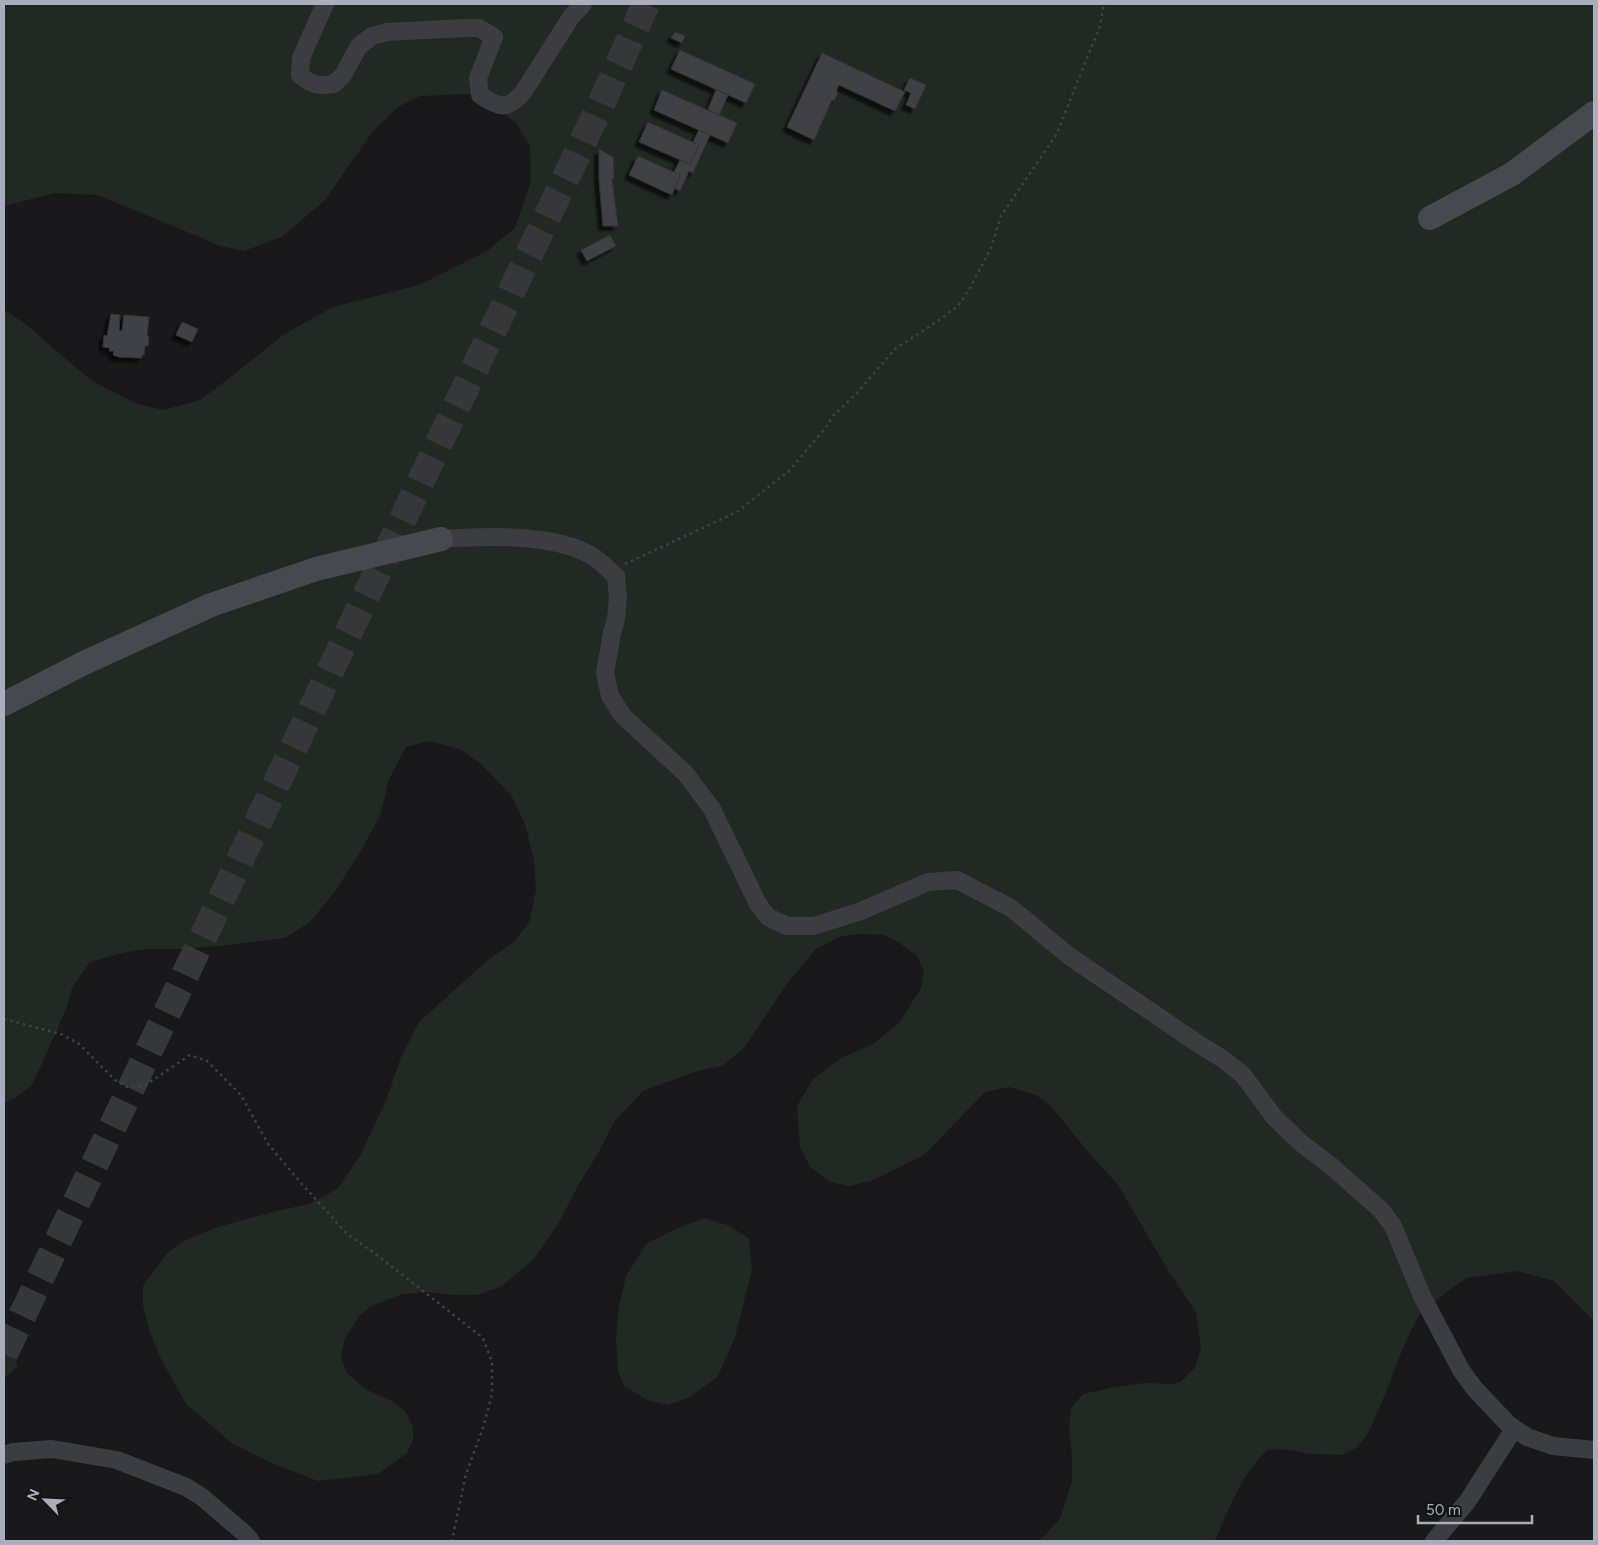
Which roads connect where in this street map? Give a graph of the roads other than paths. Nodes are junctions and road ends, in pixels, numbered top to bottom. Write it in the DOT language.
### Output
graph roads {
  1 [pos="325,4"];
  2 [pos="583,4"];
  3 [pos="1594,113"];
  4 [pos="1430,218"];
  5 [pos="441,540"];
  6 [pos="4,704"];
  7 [pos="1514,1429"];
  8 [pos="1594,1450"];
  9 [pos="4,1455"];
  10 [pos="251,1541"];
  11 [pos="1434,1541"];
  1 -- 2 [label="street"];
  3 -- 4 [label="street"];
  5 -- 6 [label="street"];
  5 -- 7 [label="street"];
  7 -- 8 [label="street"];
  7 -- 11 [label="street"];
  9 -- 10 [label="street"];
}
